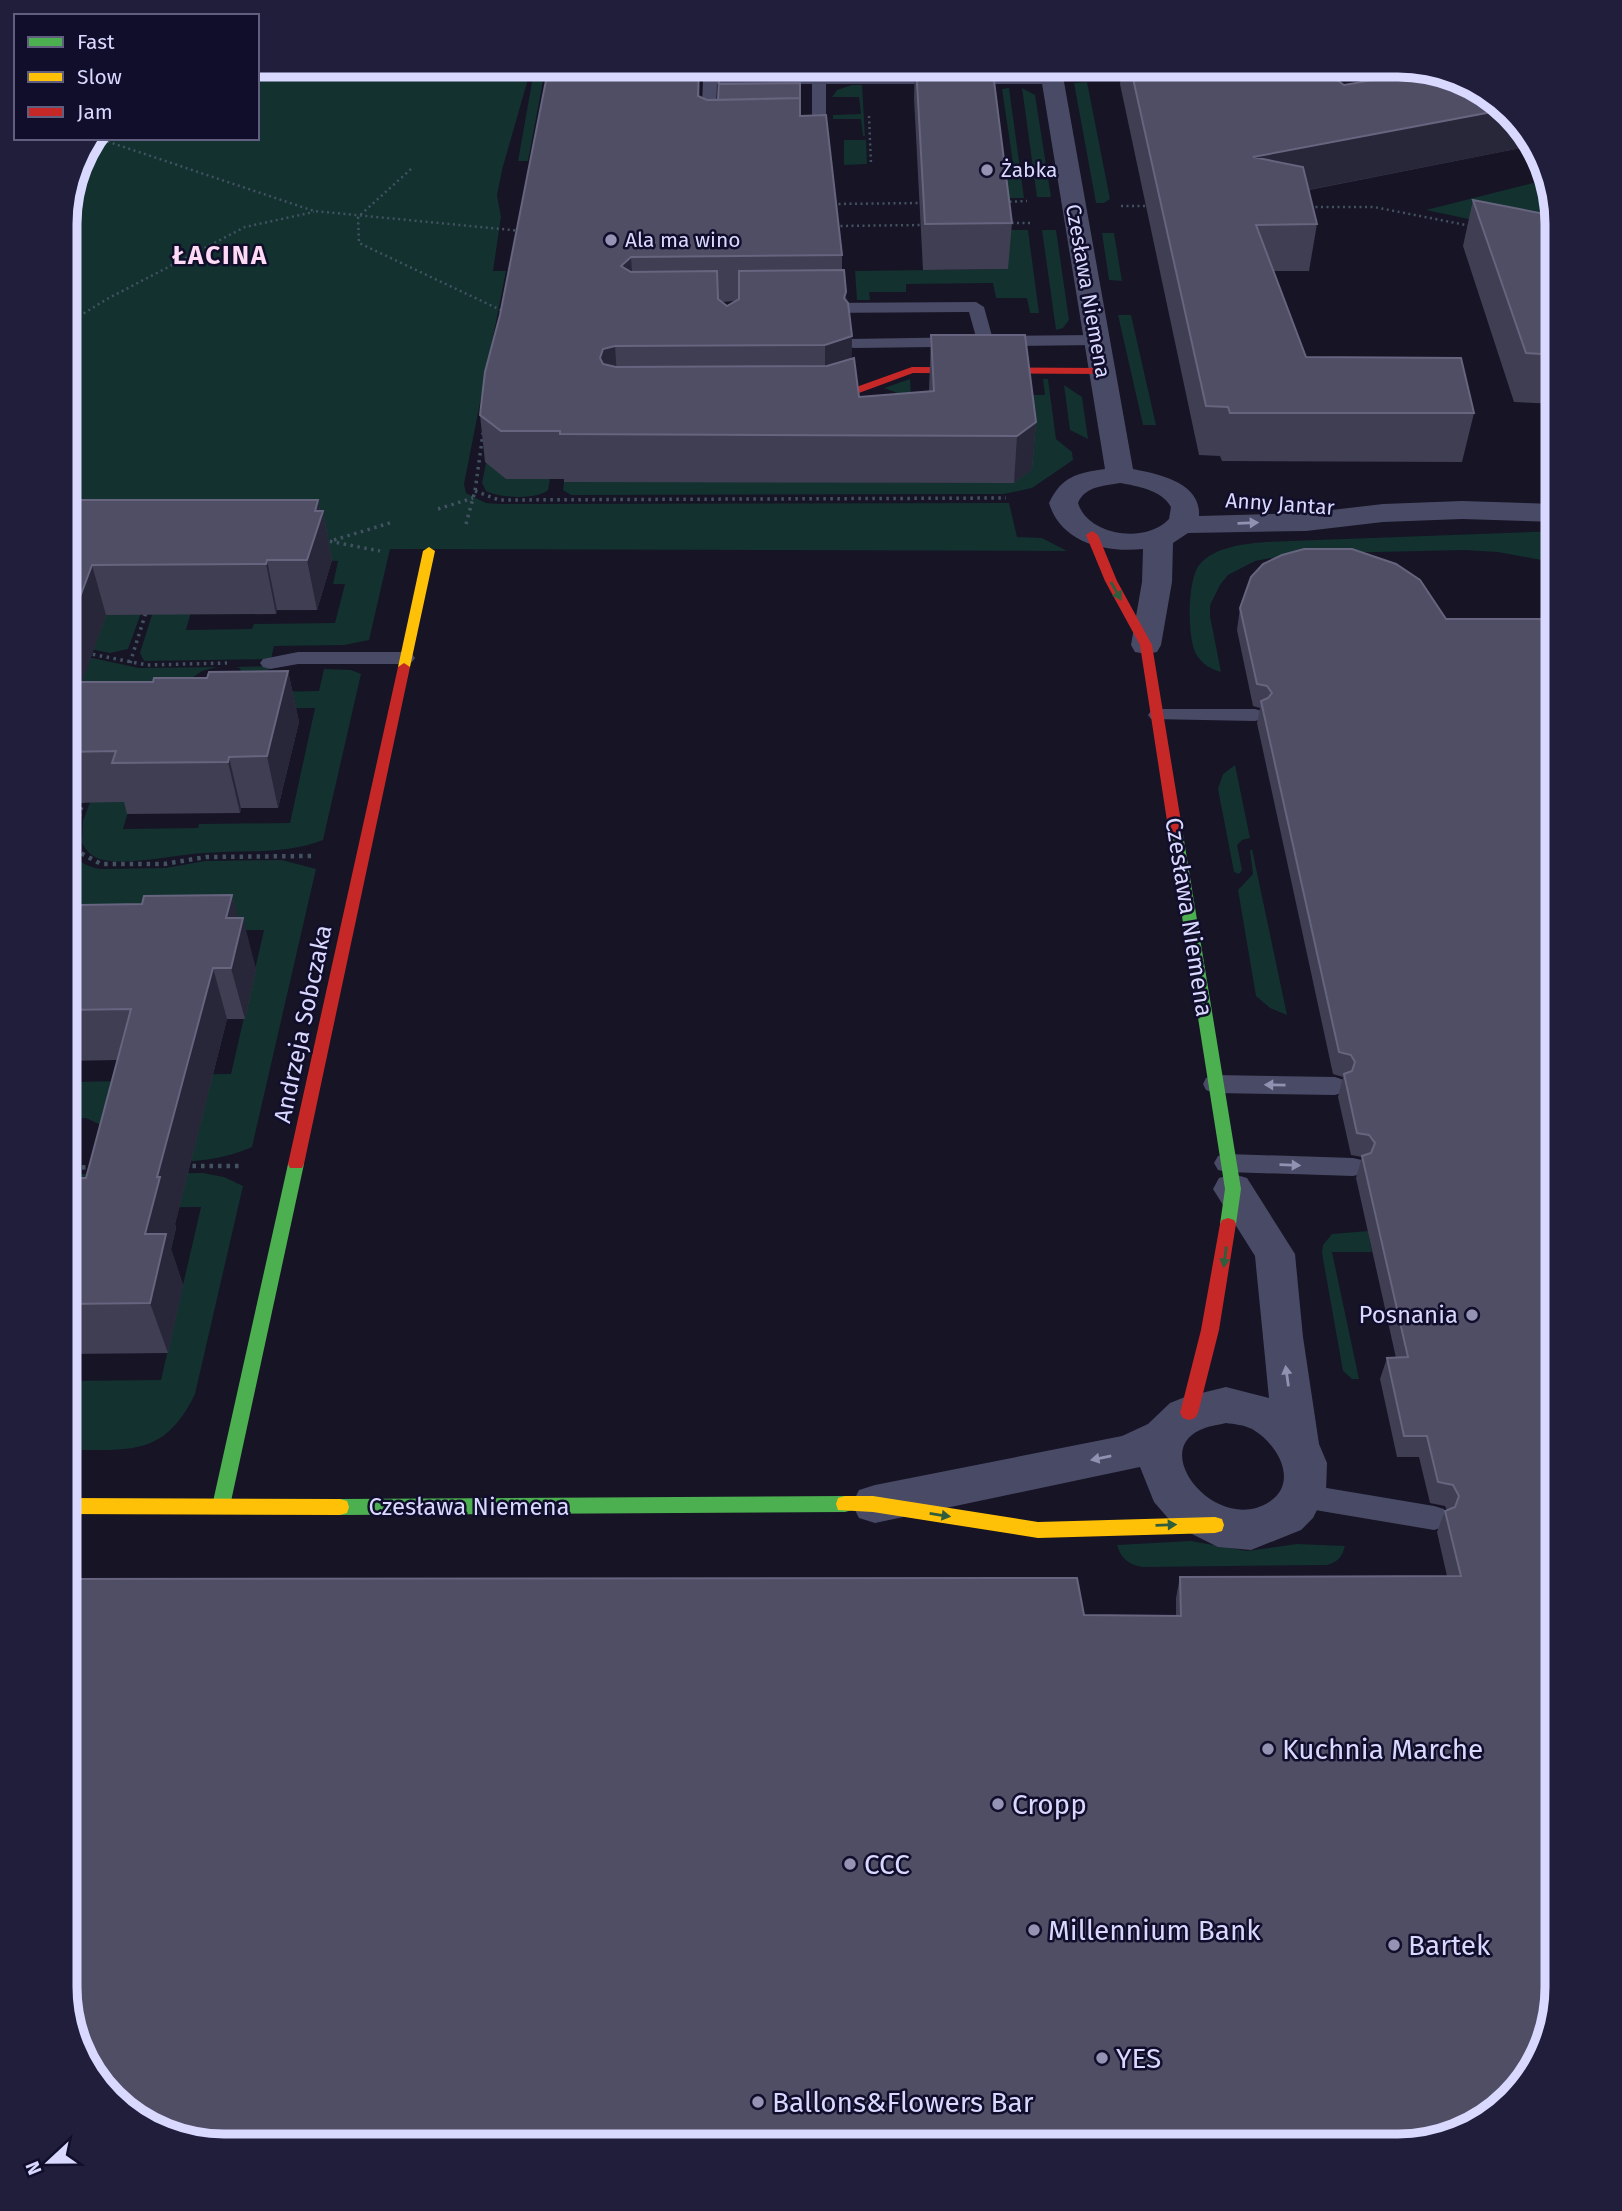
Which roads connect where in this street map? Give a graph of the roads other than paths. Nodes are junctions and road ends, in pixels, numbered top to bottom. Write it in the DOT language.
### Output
graph roads {
  1 [pos="885,77"];
  2 [pos="1052,77"];
  3 [pos="818,79"];
  4 [pos="791,134"];
  5 [pos="722,135"];
  6 [pos="798,309"];
  7 [pos="1096,340"];
  8 [pos="985,341"];
  9 [pos="854,343"];
  10 [pos="1102,371"];
  11 [pos="799,402"];
  12 [pos="1120,475"];
  13 [pos="1545,493"];
  14 [pos="1178,496"];
  15 [pos="1462,510"];
  16 [pos="1382,513"];
  17 [pos="1545,513"];
  18 [pos="1169,531"];
  19 [pos="1092,535"];
  20 [pos="429,551"];
  21 [pos="1146,645"];
  22 [pos="405,657"];
  23 [pos="270,663"];
  24 [pos="1158,715"];
  25 [pos="1255,715"];
  26 [pos="1215,1084"];
  27 [pos="1335,1086"];
  28 [pos="1353,1167"];
  29 [pos="1230,1176"];
  30 [pos="1177,1424"];
  31 [pos="1297,1444"];
  32 [pos="1303,1496"];
  33 [pos="873,1504"];
  34 [pos="77,1506"];
  35 [pos="221,1506"];
  36 [pos="1434,1518"];
  37 [pos="1215,1525"];
  1 -- 3 [label="lane"];
  2 -- 7 [label="street, Czesława Niemena"];
  3 -- 4 [label="lane"];
  3 -- 5 [label="lane"];
  6 -- 8 [label="lane"];
  7 -- 8 [label="lane"];
  7 -- 10 [label="street, Czesława Niemena"];
  8 -- 9 [label="lane"];
  10 -- 11 [label="street"];
  10 -- 12 [label="street, Czesława Niemena"];
  12 -- 14 [label="street, Anny Jantar"];
  12 -- 19 [label="street, Anny Jantar"];
  13 -- 15 [label="street, Anny Jantar"];
  14 -- 16 [label="street, Anny Jantar"];
  14 -- 18 [label="street"];
  15 -- 16 [label="street, Anny Jantar"];
  15 -- 17 [label="street, Anny Jantar"];
  18 -- 16 [label="street, Anny Jantar, one-way"];
  18 -- 19 [label="street, Anny Jantar"];
  18 -- 21 [label="street, Czesława Niemena"];
  19 -- 21 [label="street, Czesława Niemena, one-way"];
  20 -- 22 [label="street, Andrzeja Sobczaka"];
  21 -- 24 [label="street, Czesława Niemena"];
  22 -- 23 [label="lane"];
  22 -- 35 [label="street, Andrzeja Sobczaka"];
  24 -- 25 [label="lane"];
  24 -- 26 [label="street, Czesława Niemena"];
  27 -- 26 [label="lane, one-way"];
  26 -- 29 [label="street, Czesława Niemena"];
  29 -- 28 [label="lane, one-way"];
  29 -- 30 [label="street, Czesława Niemena, one-way"];
  31 -- 29 [label="street, Czesława Niemena, one-way"];
  30 -- 31 [label="street, Czesława Niemena"];
  30 -- 33 [label="street, Czesława Niemena, one-way"];
  30 -- 37 [label="street, Czesława Niemena"];
  31 -- 32 [label="street, Czesława Niemena"];
  32 -- 36 [label="lane"];
  32 -- 37 [label="street, Czesława Niemena"];
  33 -- 35 [label="street, Czesława Niemena"];
  33 -- 37 [label="street, Czesława Niemena, one-way"];
  34 -- 35 [label="street, Czesława Niemena"];
}
